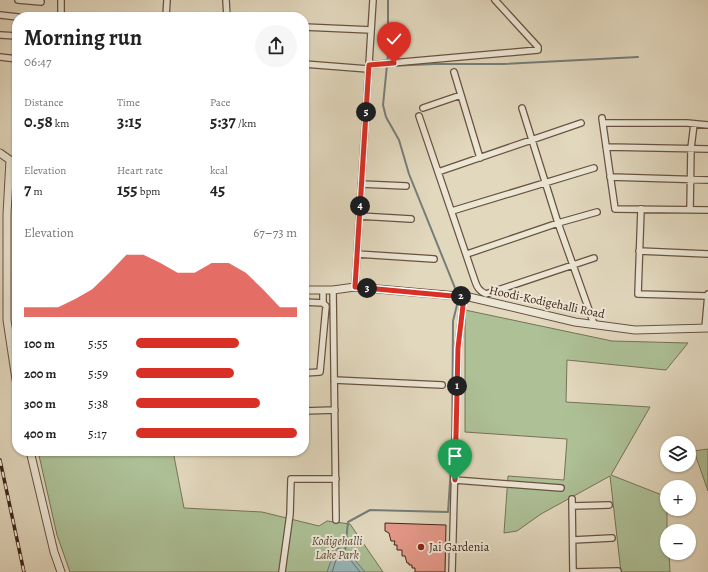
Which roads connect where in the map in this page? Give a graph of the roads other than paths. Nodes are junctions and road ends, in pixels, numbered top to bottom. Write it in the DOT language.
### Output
graph roads {
  1 [pos="18,0"];
  2 [pos="61,0"];
  3 [pos="167,0"];
  4 [pos="226,0"];
  5 [pos="373,0"];
  6 [pos="495,0"];
  7 [pos="41,2"];
  8 [pos="61,12"];
  9 [pos="166,12"];
  10 [pos="227,12"];
  11 [pos="0,15"];
  12 [pos="12,16"];
  13 [pos="309,26"];
  14 [pos="371,30"];
  15 [pos="0,35"];
  16 [pos="12,36"];
  17 [pos="0,56"];
  18 [pos="12,58"];
  19 [pos="309,64"];
  20 [pos="369,67"];
  21 [pos="454,72"];
  22 [pos="461,96"];
  23 [pos="423,108"];
  24 [pos="522,108"];
  25 [pos="419,116"];
  26 [pos="581,123"];
  27 [pos="694,124"];
  28 [pos="708,125"];
  29 [pos="533,140"];
  30 [pos="606,147"];
  31 [pos="691,148"];
  32 [pos="708,149"];
  33 [pos="0,152"];
  34 [pos="480,158"];
  35 [pos="10,160"];
  36 [pos="594,168"];
  37 [pos="438,172"];
  38 [pos="610,177"];
  39 [pos="691,179"];
  40 [pos="708,180"];
  41 [pos="546,182"];
  42 [pos="361,184"];
  43 [pos="406,186"];
  44 [pos="642,209"];
  45 [pos="690,210"];
  46 [pos="708,210"];
  47 [pos="452,211"];
  48 [pos="597,212"];
  49 [pos="360,216"];
  50 [pos="411,219"];
  51 [pos="558,223"];
  52 [pos="639,251"];
  53 [pos="357,254"];
  54 [pos="466,254"];
  55 [pos="708,254"];
  56 [pos="594,258"];
  57 [pos="434,259"];
  58 [pos="574,264"];
  59 [pos="355,287"];
  60 [pos="309,290"];
  61 [pos="324,290"];
  62 [pos="333,290"];
  63 [pos="708,295"];
  64 [pos="459,296"];
  65 [pos="309,302"];
  66 [pos="323,303"];
  67 [pos="594,324"];
  68 [pos="706,328"];
  69 [pos="12,353"];
  70 [pos="309,373"];
  71 [pos="334,380"];
  72 [pos="442,385"];
  73 [pos="335,410"];
  74 [pos="309,411"];
  75 [pos="31,456"];
  76 [pos="336,479"];
  77 [pos="455,480"];
  78 [pos="561,488"];
  79 [pos="572,499"];
  80 [pos="572,506"];
  81 [pos="609,506"];
  82 [pos="336,520"];
  83 [pos="612,538"];
  84 [pos="573,540"];
  85 [pos="618,571"];
  86 [pos="61,572"];
  87 [pos="282,572"];
  88 [pos="452,572"];
  1 -- 7 [label="street"];
  2 -- 8 [label="street"];
  3 -- 9 [label="street"];
  4 -- 10 [label="street"];
  5 -- 14 [label="street"];
  6 -- 20 [label="street"];
  11 -- 12 [label="street"];
  13 -- 14 [label="street"];
  14 -- 20 [label="street"];
  15 -- 16 [label="street"];
  17 -- 18 [label="street"];
  19 -- 20 [label="street"];
  20 -- 42 [label="street"];
  21 -- 22 [label="street"];
  22 -- 23 [label="street"];
  22 -- 34 [label="street"];
  24 -- 29 [label="street"];
  25 -- 37 [label="street"];
  26 -- 29 [label="street"];
  27 -- 28 [label="street"];
  27 -- 30 [label="street"];
  27 -- 31 [label="street"];
  29 -- 34 [label="street"];
  29 -- 41 [label="street"];
  30 -- 31 [label="street"];
  30 -- 38 [label="street"];
  31 -- 32 [label="street"];
  31 -- 39 [label="street"];
  33 -- 35 [label="street"];
  34 -- 37 [label="street"];
  35 -- 69 [label="street"];
  36 -- 41 [label="street"];
  37 -- 47 [label="street"];
  38 -- 39 [label="street"];
  38 -- 44 [label="street"];
  39 -- 40 [label="street"];
  39 -- 45 [label="street"];
  41 -- 47 [label="street"];
  41 -- 51 [label="street"];
  42 -- 43 [label="street"];
  42 -- 49 [label="street"];
  44 -- 45 [label="street"];
  44 -- 52 [label="street"];
  45 -- 46 [label="street"];
  47 -- 54 [label="street"];
  48 -- 51 [label="street"];
  49 -- 50 [label="street"];
  49 -- 53 [label="street"];
  51 -- 54 [label="street"];
  51 -- 58 [label="street"];
  52 -- 55 [label="street"];
  52 -- 63 [label="street"];
  53 -- 57 [label="street"];
  53 -- 59 [label="street"];
  54 -- 58 [label="street"];
  56 -- 58 [label="street"];
  58 -- 67 [label="street"];
  59 -- 62 [label="street, Hoodi-Kodigehalli Road"];
  59 -- 64 [label="street, Hoodi-Kodigehalli Road"];
  60 -- 61 [label="street, Hoodi-Kodigehalli Road"];
  61 -- 62 [label="street, Hoodi-Kodigehalli Road"];
  61 -- 66 [label="street"];
  62 -- 71 [label="street"];
  63 -- 68 [label="street"];
  64 -- 67 [label="street, Hoodi-Kodigehalli Road"];
  64 -- 77 [label="street"];
  65 -- 66 [label="street"];
  66 -- 70 [label="street"];
  67 -- 68 [label="street, Hoodi-Kodigehalli Road"];
  71 -- 72 [label="street"];
  71 -- 73 [label="street"];
  73 -- 74 [label="street"];
  73 -- 76 [label="street"];
  75 -- 86 [label="street"];
  76 -- 82 [label="street"];
  76 -- 87 [label="street"];
  77 -- 78 [label="street"];
  77 -- 88 [label="street"];
  79 -- 80 [label="street"];
  80 -- 81 [label="street"];
  80 -- 84 [label="street"];
  83 -- 84 [label="street"];
  84 -- 85 [label="street"];
}
